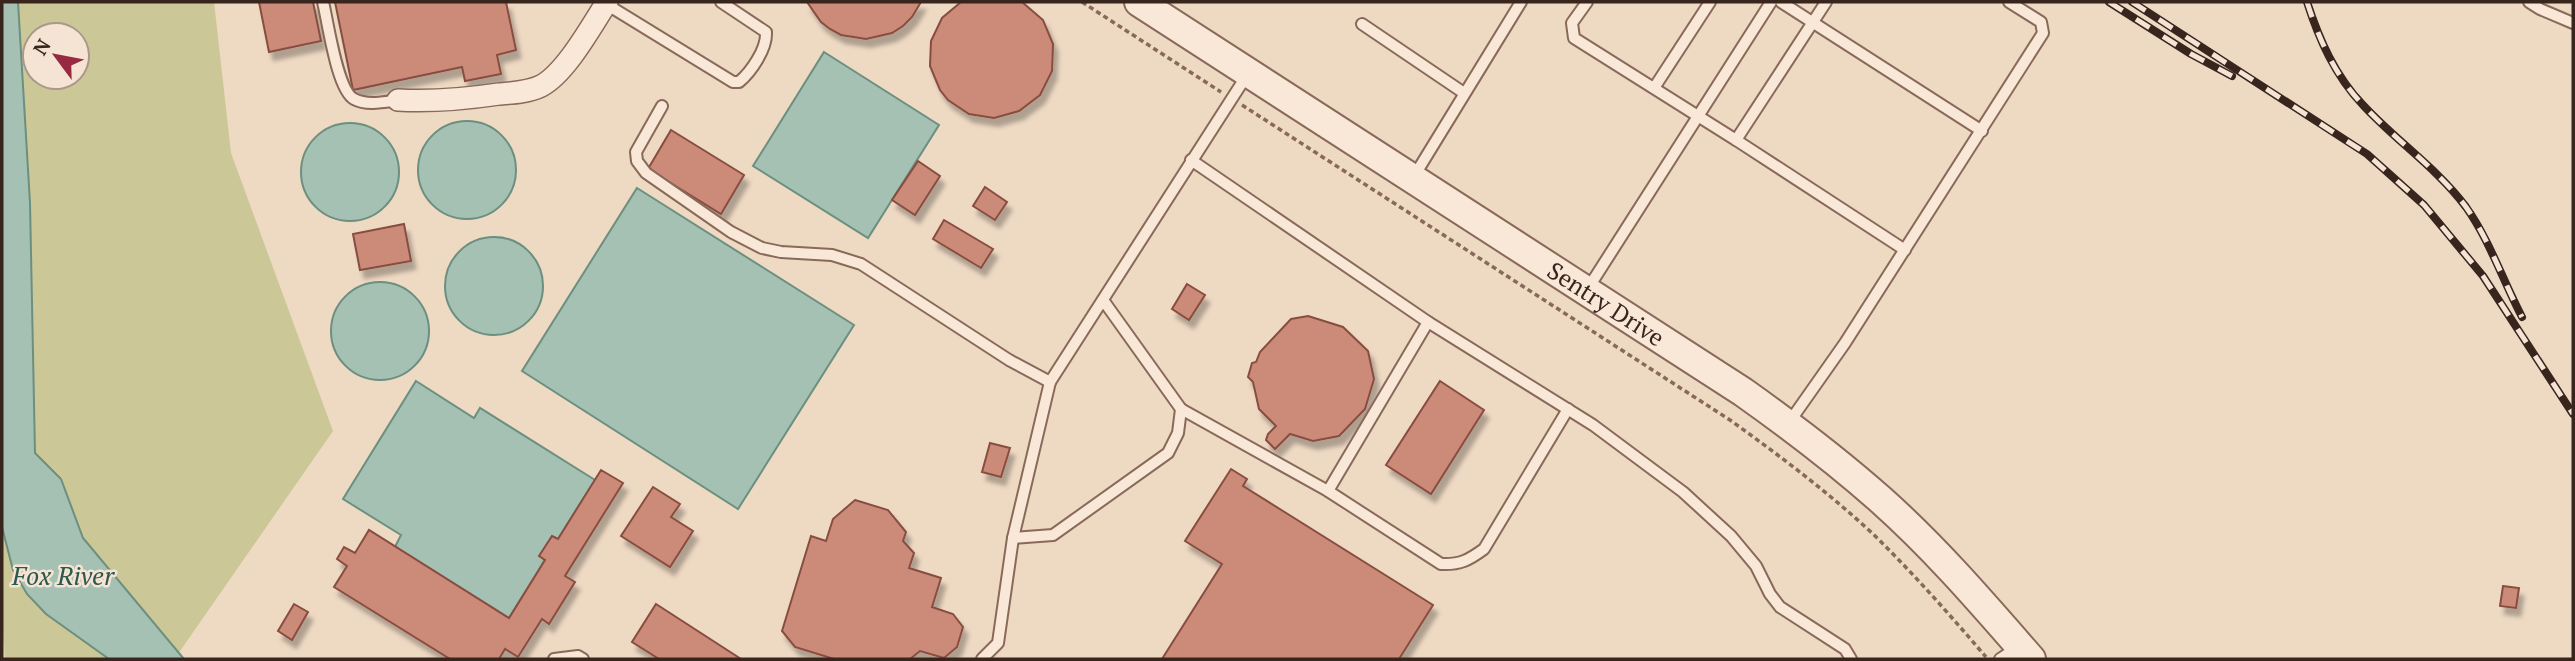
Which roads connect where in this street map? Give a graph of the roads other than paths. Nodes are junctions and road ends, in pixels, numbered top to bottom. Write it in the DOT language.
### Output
graph roads {
  1 [pos="323,2"];
  2 [pos="721,2"];
  3 [pos="1139,2"];
  4 [pos="1521,2"];
  5 [pos="1587,2"];
  6 [pos="1710,2"];
  7 [pos="1771,2"];
  8 [pos="1781,2"];
  9 [pos="1826,2"];
  10 [pos="2009,2"];
  11 [pos="2529,2"];
  12 [pos="606,3"];
  13 [pos="1813,22"];
  14 [pos="2573,23"];
  15 [pos="1362,24"];
  16 [pos="1248,72"];
  17 [pos="1654,88"];
  18 [pos="1464,93"];
  19 [pos="398,100"];
  20 [pos="662,106"];
  21 [pos="1698,116"];
  22 [pos="1982,131"];
  23 [pos="1736,140"];
  24 [pos="1191,160"];
  25 [pos="1413,178"];
  26 [pos="1905,250"];
  27 [pos="1587,290"];
  28 [pos="1103,300"];
  29 [pos="1428,322"];
  30 [pos="1050,382"];
  31 [pos="1181,409"];
  32 [pos="1568,409"];
  33 [pos="1788,424"];
  34 [pos="1328,491"];
  35 [pos="1013,538"];
  36 [pos="2017,655"];
  37 [pos="554,659"];
  38 [pos="583,659"];
  39 [pos="982,659"];
  40 [pos="1851,659"];
  1 -- 19 [label="lane"];
  2 -- 12 [label="lane"];
  3 -- 16 [label="street, Sentry Drive"];
  4 -- 18 [label="lane"];
  5 -- 17 [label="lane"];
  6 -- 17 [label="lane"];
  7 -- 21 [label="lane"];
  8 -- 13 [label="lane"];
  9 -- 13 [label="lane"];
  10 -- 22 [label="lane"];
  11 -- 14 [label="lane"];
  12 -- 19 [label="street"];
  13 -- 22 [label="lane"];
  13 -- 23 [label="lane"];
  15 -- 18 [label="lane"];
  16 -- 24 [label="lane"];
  16 -- 25 [label="street, Sentry Drive"];
  17 -- 21 [label="lane"];
  18 -- 25 [label="lane"];
  20 -- 30 [label="lane"];
  21 -- 23 [label="lane"];
  21 -- 27 [label="lane"];
  22 -- 26 [label="lane"];
  23 -- 26 [label="lane"];
  24 -- 28 [label="lane"];
  24 -- 29 [label="lane"];
  25 -- 27 [label="street, Sentry Drive"];
  26 -- 33 [label="lane"];
  27 -- 33 [label="street, Sentry Drive"];
  28 -- 30 [label="lane"];
  28 -- 31 [label="lane"];
  29 -- 32 [label="lane"];
  29 -- 34 [label="lane"];
  30 -- 35 [label="lane"];
  31 -- 34 [label="lane"];
  31 -- 35 [label="lane"];
  32 -- 34 [label="lane"];
  32 -- 40 [label="lane"];
  33 -- 36 [label="street, Sentry Drive"];
  35 -- 39 [label="lane"];
  37 -- 38 [label="lane"];
}
